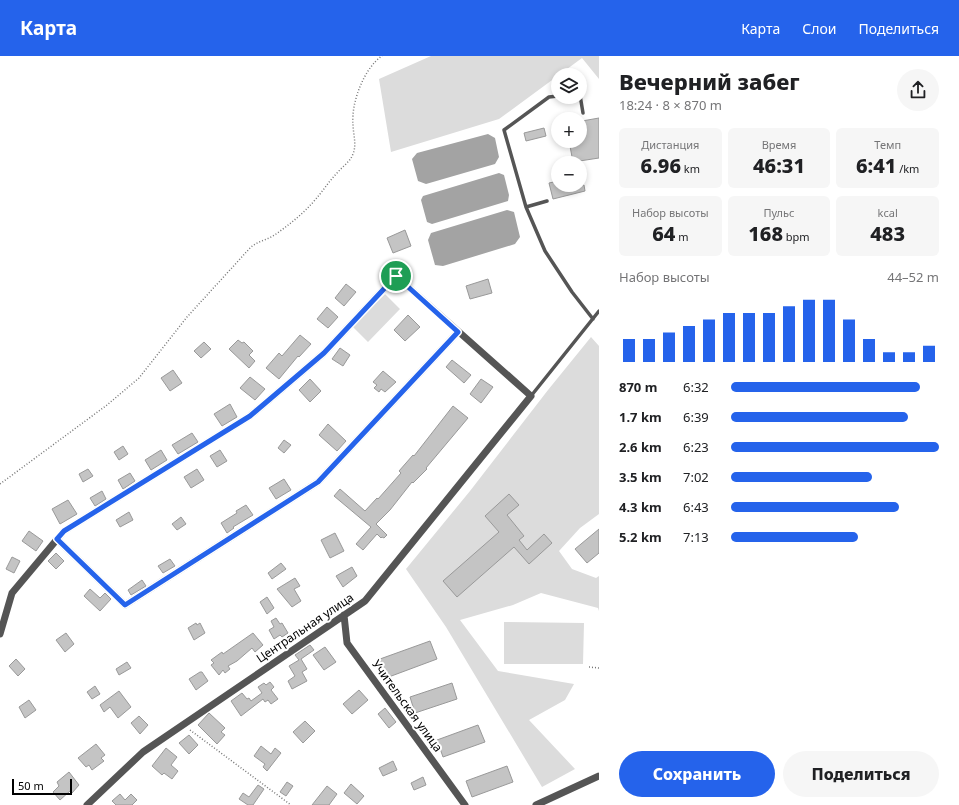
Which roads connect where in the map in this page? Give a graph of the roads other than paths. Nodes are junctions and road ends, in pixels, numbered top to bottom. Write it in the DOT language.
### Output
graph roads {
  1 [pos="551,97"];
  2 [pos="547,201"];
  3 [pos="526,207"];
  4 [pos="599,312"];
  5 [pos="593,319"];
  6 [pos="458,332"];
  7 [pos="531,396"];
  8 [pos="57,539"];
  9 [pos="344,615"];
  10 [pos="0,634"];
  11 [pos="599,776"];
  12 [pos="87,805"];
  13 [pos="465,805"];
  14 [pos="536,805"];
  1 -- 3 [label="lane"];
  2 -- 3 [label="lane"];
  3 -- 5 [label="lane"];
  4 -- 5 [label="lane"];
  5 -- 7 [label="lane"];
  6 -- 7 [label="street"];
  6 -- 8 [label="street"];
  6 -- 8 [label="street"];
  7 -- 9 [label="street, Центральная улица"];
  8 -- 10 [label="street"];
  9 -- 12 [label="street, Центральная улица"];
  9 -- 13 [label="street, Учительская улица"];
  11 -- 14 [label="street"];
}
